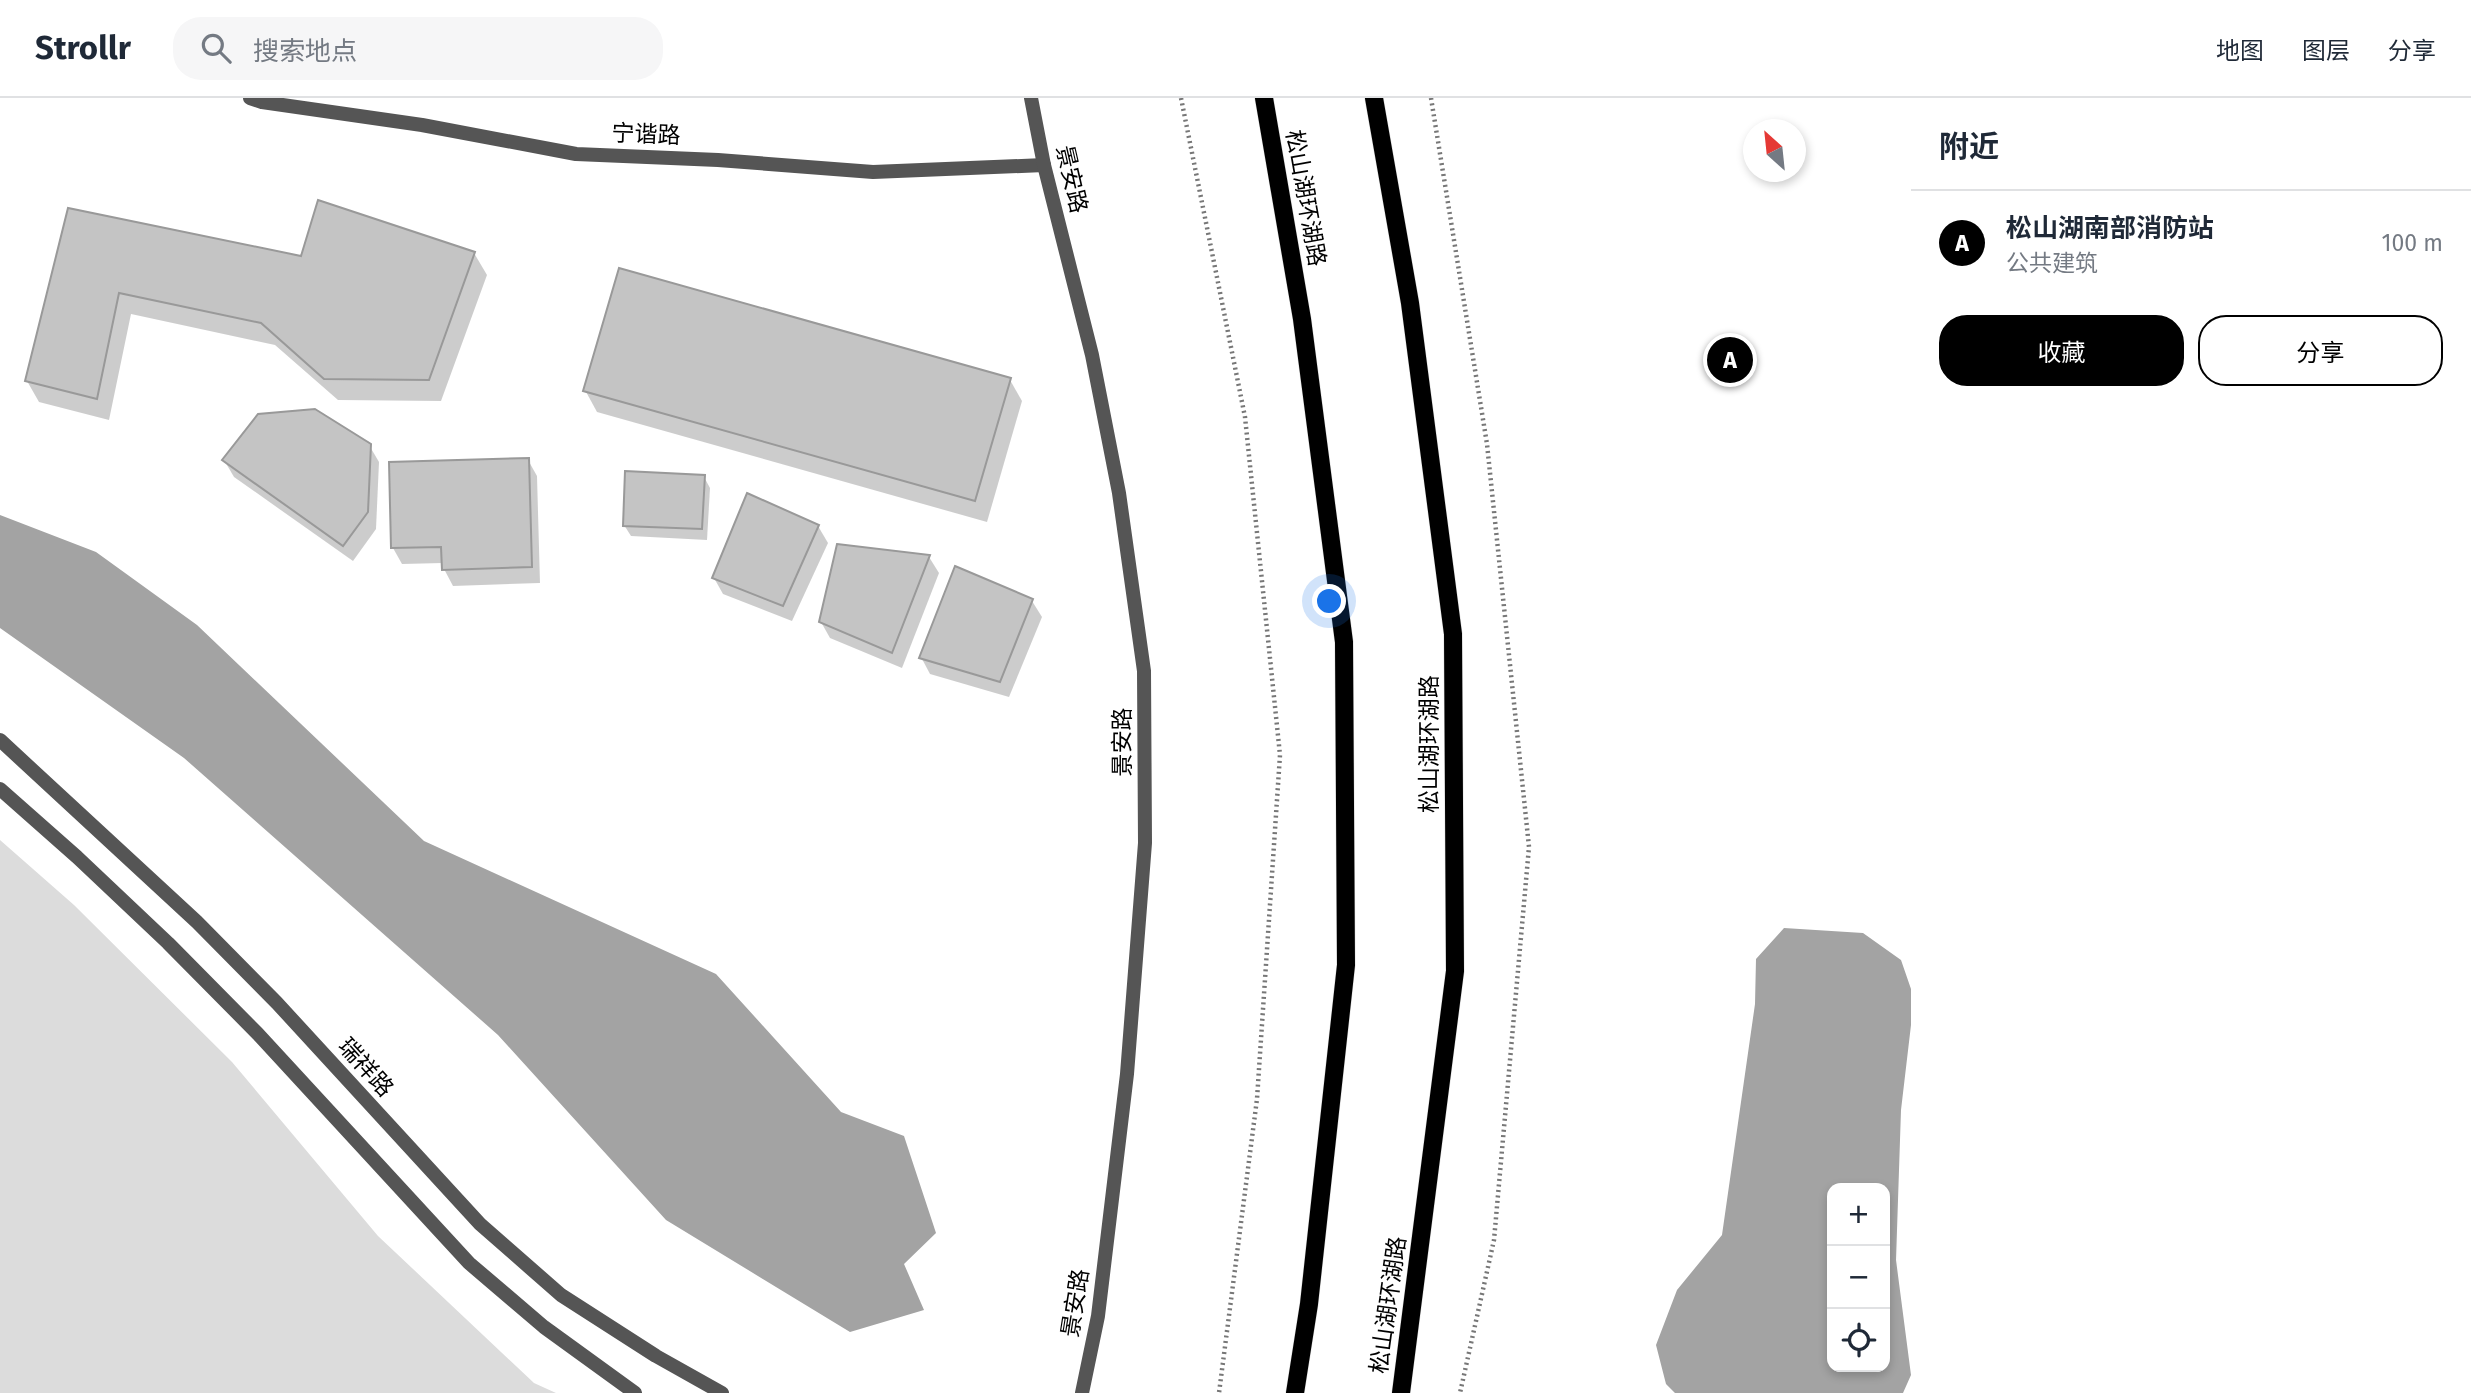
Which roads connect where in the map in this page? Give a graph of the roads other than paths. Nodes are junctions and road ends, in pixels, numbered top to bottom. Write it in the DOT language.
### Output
graph roads {
  1 [pos="250,98"];
  2 [pos="1031,98"];
  3 [pos="1264,98"];
  4 [pos="1374,98"];
  5 [pos="1044,165"];
  6 [pos="0,740"];
  7 [pos="0,789"];
  8 [pos="635,1393"];
  9 [pos="722,1393"];
  10 [pos="1082,1393"];
  11 [pos="1295,1393"];
  12 [pos="1401,1393"];
  1 -- 5 [label="street, 宁谐路"];
  2 -- 5 [label="street, 景安路"];
  3 -- 11 [label="main road, 松山湖环湖路"];
  4 -- 12 [label="main road, 松山湖环湖路"];
  5 -- 10 [label="street, 景安路"];
  6 -- 9 [label="street, 瑞祥路"];
  7 -- 8 [label="street"];
}
